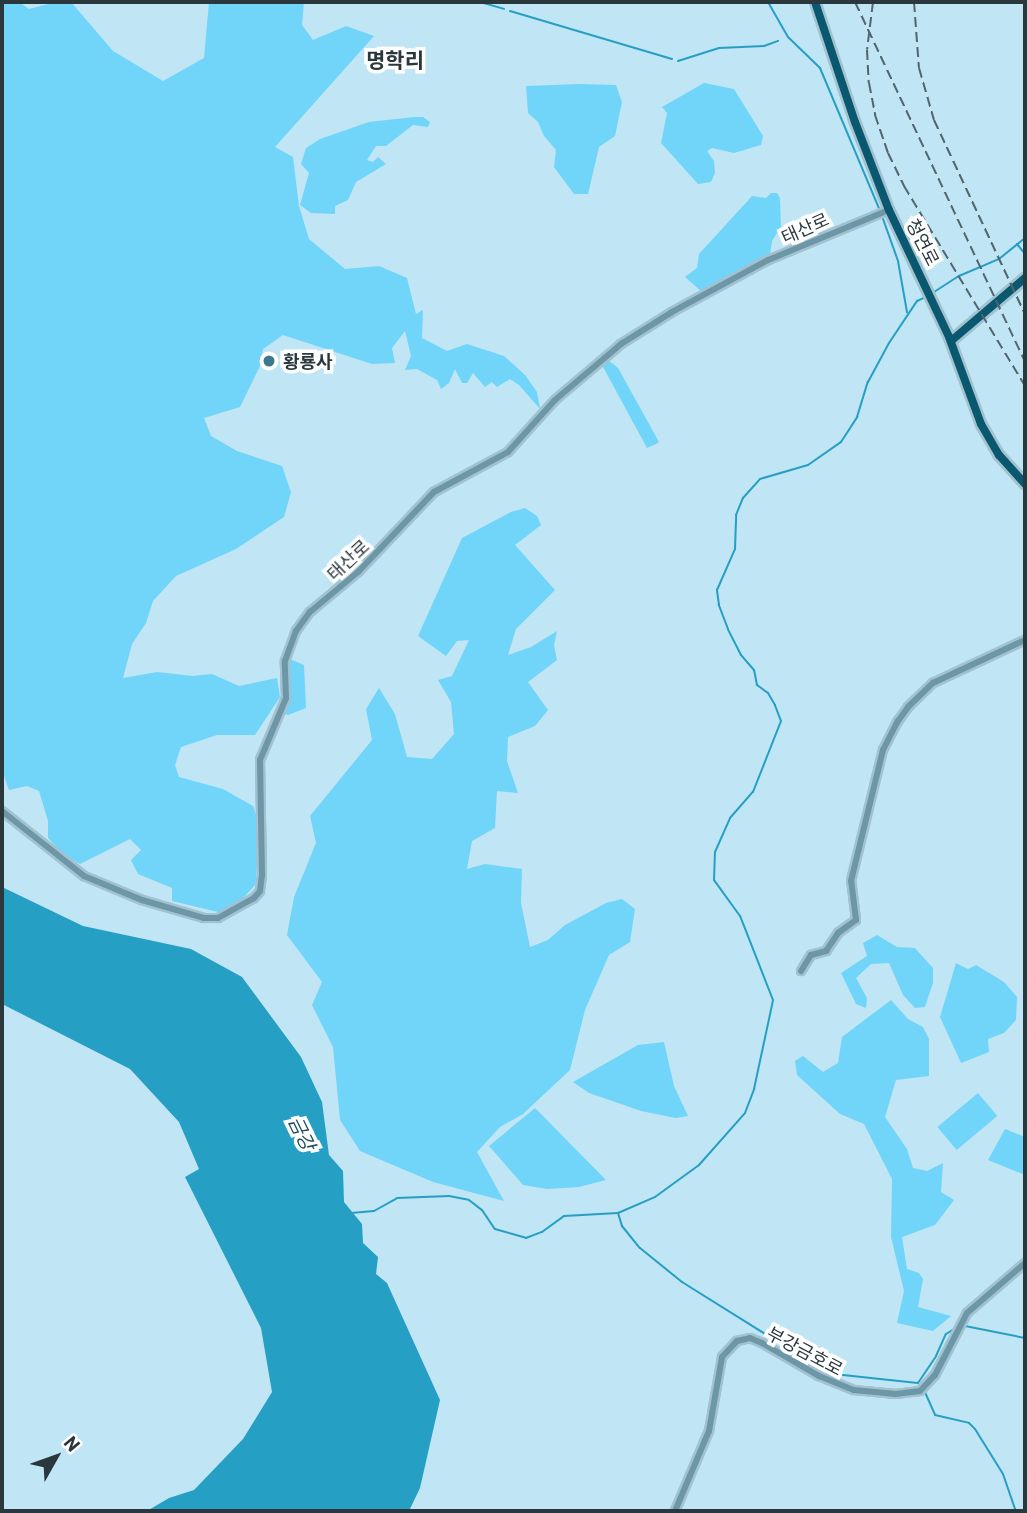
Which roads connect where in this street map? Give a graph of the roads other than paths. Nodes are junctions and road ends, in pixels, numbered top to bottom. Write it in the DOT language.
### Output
graph roads {
  1 [pos="815,2"];
  2 [pos="888,211"];
  3 [pos="1025,278"];
  4 [pos="950,339"];
  5 [pos="1025,484"];
  6 [pos="1025,640"];
  7 [pos="2,811"];
  8 [pos="801,971"];
  9 [pos="1025,1263"];
  10 [pos="675,1511"];
  1 -- 2 [label="main road, 청연로"];
  2 -- 4 [label="main road, 청연로"];
  2 -- 7 [label="street, 태산로"];
  3 -- 4 [label="main road"];
  4 -- 5 [label="main road, 청연로"];
  6 -- 8 [label="street"];
  9 -- 10 [label="street, 부강금호로"];
}
